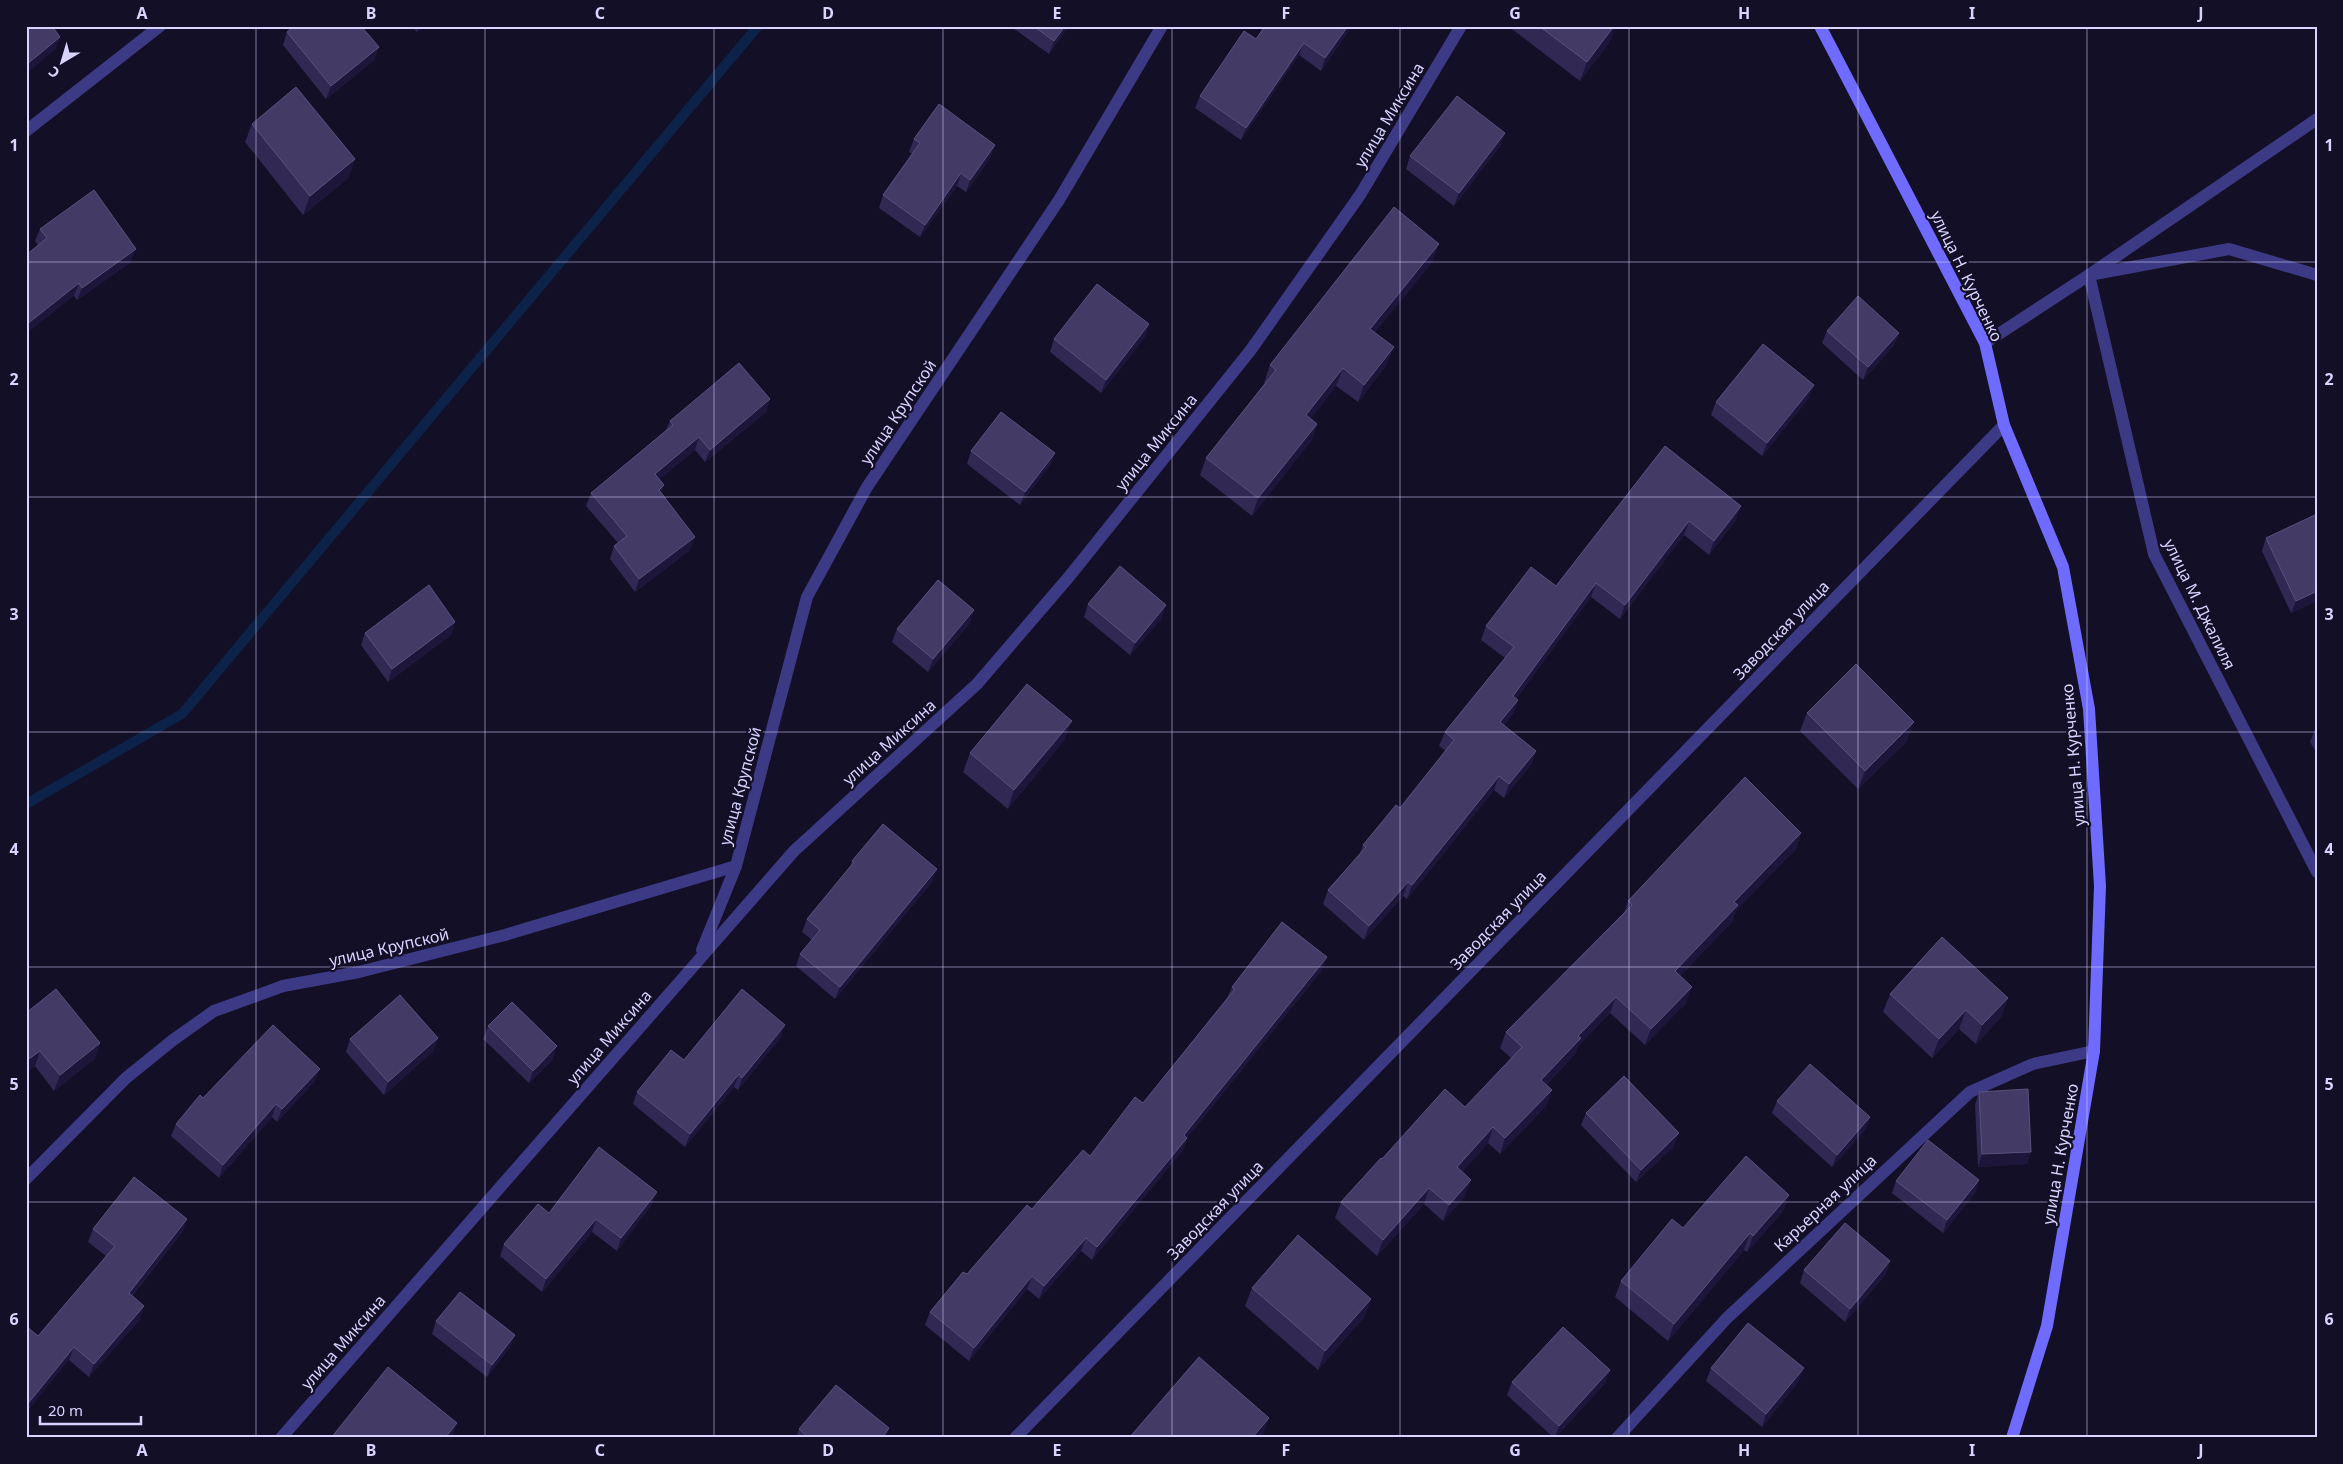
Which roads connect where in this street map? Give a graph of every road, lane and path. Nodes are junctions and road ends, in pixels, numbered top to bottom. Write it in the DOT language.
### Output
graph roads {
  1 [pos="160,26"];
  2 [pos="1162,26"];
  3 [pos="1461,26"];
  4 [pos="1820,26"];
  5 [pos="2317,119"];
  6 [pos="26,131"];
  7 [pos="2089,274"];
  8 [pos="2317,275"];
  9 [pos="1985,343"];
  10 [pos="2004,425"];
  11 [pos="736,866"];
  12 [pos="2317,872"];
  13 [pos="698,960"];
  14 [pos="2094,1051"];
  15 [pos="26,1179"];
  16 [pos="281,1438"];
  17 [pos="1015,1438"];
  18 [pos="1617,1438"];
  19 [pos="2012,1438"];
  1 -- 6 [label="street"];
  2 -- 11 [label="street, улица Крупской"];
  3 -- 13 [label="street, улица Миксина"];
  4 -- 9 [label="main road, улица Н. Курченко"];
  5 -- 7 [label="street"];
  7 -- 8 [label="street"];
  7 -- 9 [label="street"];
  7 -- 12 [label="street, улица М. Джалиля"];
  9 -- 10 [label="main road, улица Н. Курченко"];
  10 -- 14 [label="main road, улица Н. Курченко"];
  10 -- 17 [label="street, Заводская улица"];
  11 -- 13 [label="street"];
  11 -- 15 [label="street, улица Крупской"];
  13 -- 16 [label="street, улица Миксина"];
  14 -- 18 [label="street, Карьерная улица"];
  14 -- 19 [label="main road, улица Н. Курченко"];
}
